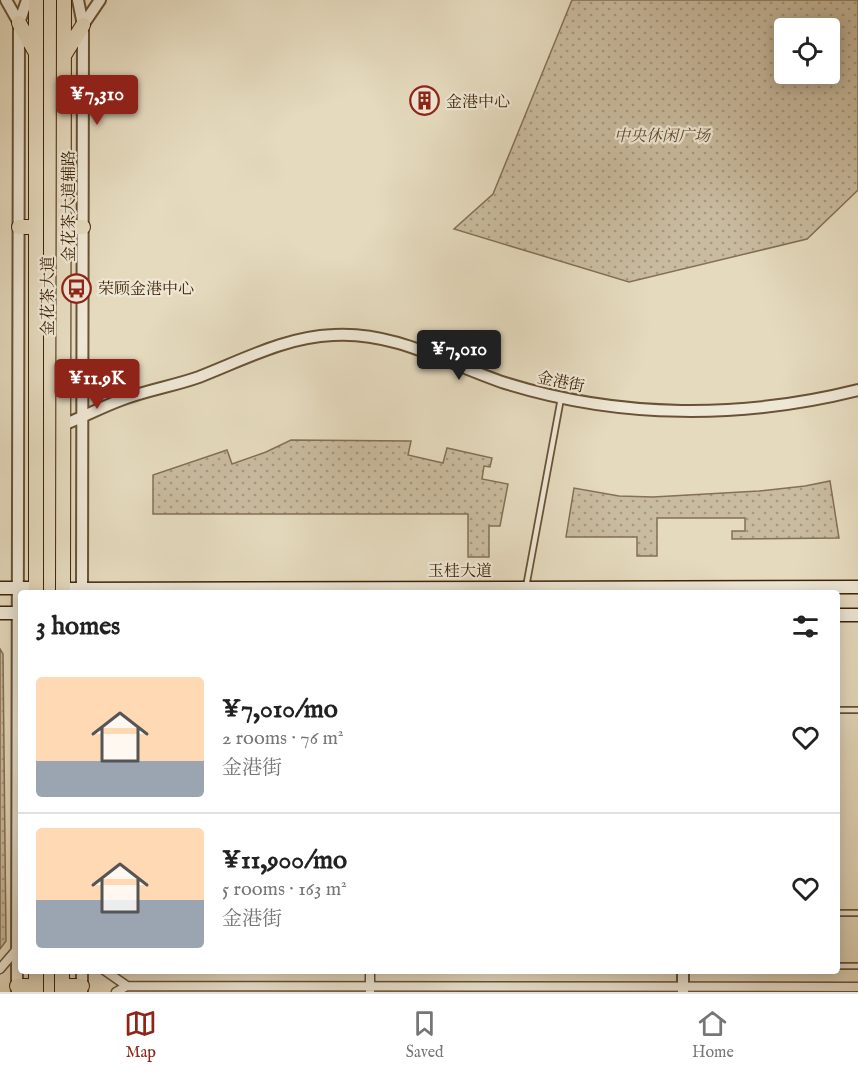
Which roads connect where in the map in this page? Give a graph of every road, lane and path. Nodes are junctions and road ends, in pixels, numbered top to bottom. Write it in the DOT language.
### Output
graph roads {
  1 [pos="6,0"];
  2 [pos="27,0"];
  3 [pos="36,0"];
  4 [pos="64,0"];
  5 [pos="78,0"];
  6 [pos="100,0"];
  7 [pos="20,23"];
  8 [pos="83,25"];
  9 [pos="36,54"];
  10 [pos="64,56"];
  11 [pos="19,227"];
  12 [pos="36,227"];
  13 [pos="64,227"];
  14 [pos="83,227"];
  15 [pos="858,390"];
  16 [pos="561,398"];
  17 [pos="83,417"];
  18 [pos="63,425"];
  19 [pos="526,586"];
  20 [pos="858,587"];
  21 [pos="0,588"];
  22 [pos="18,588"];
  23 [pos="36,590"];
  24 [pos="63,590"];
  25 [pos="82,590"];
  26 [pos="683,590"];
  27 [pos="0,613"];
  28 [pos="18,613"];
  29 [pos="840,615"];
  30 [pos="858,615"];
  31 [pos="840,710"];
  32 [pos="858,710"];
  33 [pos="840,913"];
  34 [pos="858,913"];
  35 [pos="18,948"];
  36 [pos="840,966"];
  37 [pos="858,966"];
  38 [pos="0,969"];
  39 [pos="110,974"];
  40 [pos="127,986"];
  41 [pos="858,987"];
  42 [pos="17,989"];
  43 [pos="36,989"];
  44 [pos="62,989"];
  45 [pos="82,989"];
  46 [pos="370,989"];
  47 [pos="461,989"];
  48 [pos="561,989"];
  49 [pos="682,989"];
  50 [pos="116,992"];
  1 -- 7 [label="street"];
  2 -- 7 [label="street"];
  3 -- 9 [label="main road, 金花茶大道"];
  4 -- 10 [label="main road, 金花茶大道"];
  5 -- 8 [label="street, 金花茶大道辅路"];
  6 -- 8 [label="street"];
  7 -- 9 [label="main road"];
  7 -- 11 [label="street"];
  8 -- 10 [label="main road"];
  8 -- 14 [label="street, 金花茶大道辅路"];
  9 -- 12 [label="main road, 金花茶大道"];
  10 -- 13 [label="main road, 金花茶大道"];
  11 -- 12 [label="main road"];
  11 -- 22 [label="street"];
  12 -- 23 [label="main road, 金花茶大道"];
  13 -- 14 [label="main road"];
  13 -- 18 [label="main road, 金花茶大道"];
  14 -- 17 [label="street, 金花茶大道辅路"];
  15 -- 16 [label="street, 金港街"];
  16 -- 17 [label="street, 金港街"];
  16 -- 19 [label="lane"];
  17 -- 18 [label="street, 金港街"];
  17 -- 25 [label="street, 金花茶大道辅路"];
  18 -- 24 [label="main road, 金花茶大道"];
  19 -- 25 [label="main road, 玉桂大道"];
  19 -- 26 [label="main road, 玉桂大道"];
  20 -- 26 [label="main road, 玉桂大道"];
  21 -- 22 [label="main road"];
  22 -- 23 [label="main road"];
  27 -- 28 [label="main road"];
  29 -- 30 [label="main road"];
  31 -- 32 [label="lane"];
  33 -- 34 [label="lane"];
  35 -- 38 [label="street"];
  35 -- 42 [label="street"];
  36 -- 37 [label="lane"];
  39 -- 40 [label="street"];
  40 -- 46 [label="street"];
  40 -- 50 [label="street"];
  41 -- 49 [label="street"];
  42 -- 43 [label="main road"];
  44 -- 45 [label="main road"];
  46 -- 47 [label="street"];
  47 -- 48 [label="street"];
  48 -- 49 [label="street"];
}
